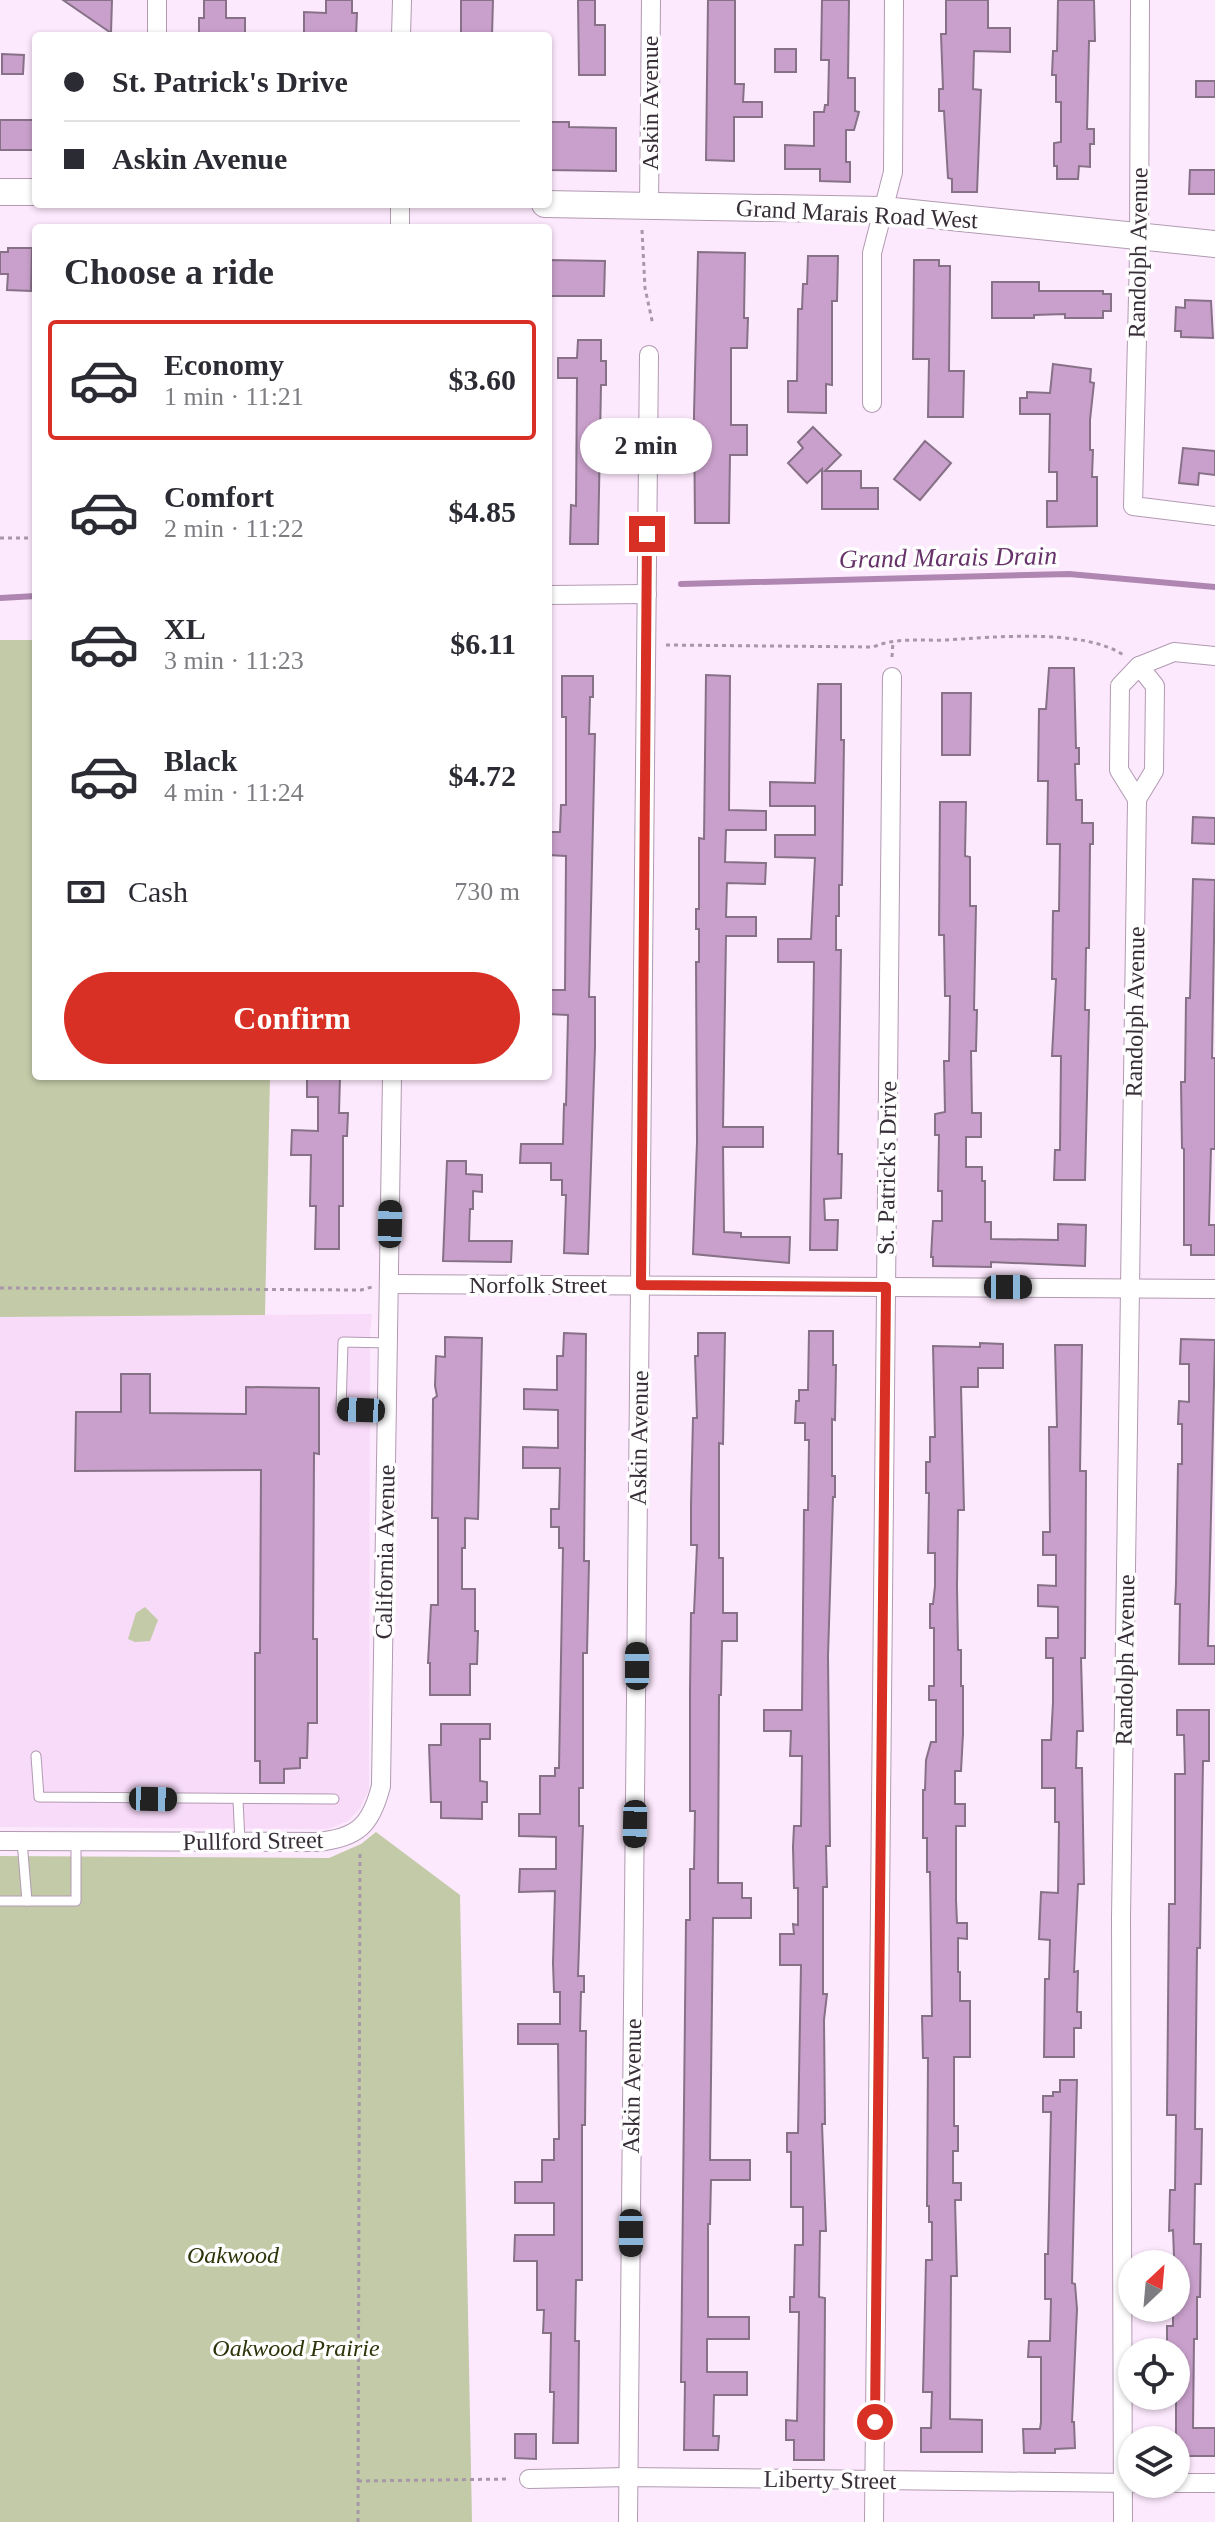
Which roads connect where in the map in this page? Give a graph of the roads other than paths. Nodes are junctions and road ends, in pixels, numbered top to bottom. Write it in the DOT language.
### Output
graph roads {
  1 [pos="157,0"];
  2 [pos="402,0"];
  3 [pos="651,0"];
  4 [pos="894,0"];
  5 [pos="1140,0"];
  6 [pos="157,32"];
  7 [pos="401,32"];
  8 [pos="0,192"];
  9 [pos="32,192"];
  10 [pos="552,205"];
  11 [pos="883,210"];
  12 [pos="645,214"];
  13 [pos="1139,234"];
  14 [pos="1215,244"];
  15 [pos="649,355"];
  16 [pos="872,403"];
  17 [pos="1215,516"];
  18 [pos="647,594"];
  19 [pos="552,595"];
  20 [pos="1215,656"];
  21 [pos="1139,666"];
  22 [pos="892,677"];
  23 [pos="1137,799"];
  24 [pos="392,1080"];
  25 [pos="389,1284"];
  26 [pos="641,1285"];
  27 [pos="886,1287"];
  28 [pos="1131,1288"];
  29 [pos="1215,1289"];
  30 [pos="389,1343"];
  31 [pos="388,1411"];
  32 [pos="36,1756"];
  33 [pos="334,1799"];
  34 [pos="238,1800"];
  35 [pos="359,1838"];
  36 [pos="0,1841"];
  37 [pos="22,1841"];
  38 [pos="76,1842"];
  39 [pos="240,1842"];
  40 [pos="0,1901"];
  41 [pos="27,1901"];
  42 [pos="1127,2426"];
  43 [pos="629,2477"];
  44 [pos="529,2479"];
  45 [pos="874,2480"];
  46 [pos="1118,2482"];
  47 [pos="1190,2483"];
  48 [pos="1215,2483"];
  49 [pos="1126,2498"];
  50 [pos="628,2522"];
  51 [pos="874,2522"];
  52 [pos="1123,2522"];
  1 -- 6 [label="street"];
  2 -- 7 [label="street"];
  3 -- 12 [label="street, Askin Avenue"];
  4 -- 11 [label="street"];
  5 -- 13 [label="street, Randolph Avenue"];
  8 -- 9 [label="street"];
  10 -- 12 [label="street, Grand Marais Road West"];
  11 -- 12 [label="street, Grand Marais Road West"];
  11 -- 13 [label="street, Grand Marais Road West"];
  11 -- 16 [label="street"];
  13 -- 14 [label="street, Grand Marais Road West"];
  13 -- 17 [label="street, Randolph Avenue"];
  15 -- 18 [label="street, Askin Avenue"];
  18 -- 19 [label="street"];
  18 -- 26 [label="street, Askin Avenue"];
  20 -- 21 [label="street"];
  21 -- 23 [label="street, Randolph Avenue"];
  21 -- 23 [label="street, Randolph Avenue"];
  22 -- 27 [label="street, St. Patrick's Drive"];
  23 -- 28 [label="street, Randolph Avenue"];
  24 -- 25 [label="street, California Avenue"];
  25 -- 26 [label="street, Norfolk Street"];
  25 -- 30 [label="street, California Avenue"];
  26 -- 27 [label="street, Norfolk Street"];
  26 -- 43 [label="street, Askin Avenue"];
  27 -- 28 [label="street, Norfolk Street"];
  27 -- 45 [label="street, St. Patrick's Drive"];
  28 -- 29 [label="street, Norfolk Street"];
  28 -- 42 [label="street, Randolph Avenue"];
  30 -- 31 [label="street, California Avenue"];
  30 -- 31 [label="lane"];
  31 -- 35 [label="street, California Avenue"];
  32 -- 34 [label="lane"];
  33 -- 34 [label="lane"];
  34 -- 39 [label="lane"];
  35 -- 39 [label="street, Pullford Street"];
  36 -- 37 [label="street, Pullford Street"];
  37 -- 38 [label="street, Pullford Street"];
  37 -- 41 [label="lane"];
  38 -- 39 [label="street, Pullford Street"];
  38 -- 41 [label="lane"];
  40 -- 41 [label="lane"];
  43 -- 44 [label="street, Liberty Street"];
  43 -- 45 [label="street, Liberty Street"];
  43 -- 50 [label="street, Askin Avenue"];
  45 -- 46 [label="street, Liberty Street"];
  45 -- 51 [label="street, St. Patrick's Drive"];
  47 -- 48 [label="street"];
  49 -- 52 [label="street, Randolph Avenue"];
}
